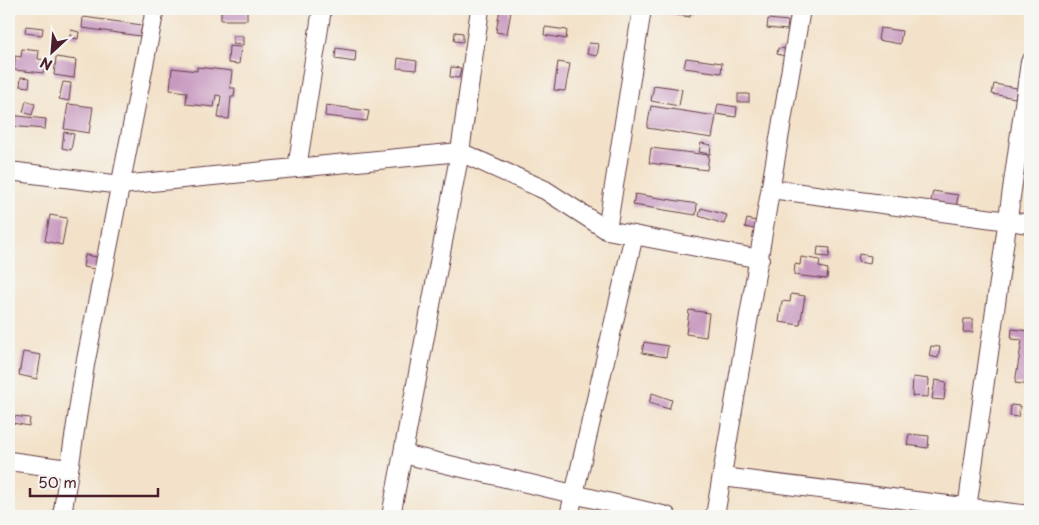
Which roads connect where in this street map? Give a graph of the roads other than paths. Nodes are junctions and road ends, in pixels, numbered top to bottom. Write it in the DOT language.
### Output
graph roads {
  1 [pos="155,9"];
  2 [pos="322,9"];
  3 [pos="480,9"];
  4 [pos="642,9"];
  5 [pos="800,9"];
  6 [pos="1030,62"];
  7 [pos="460,152"];
  8 [pos="297,168"];
  9 [pos="9,171"];
  10 [pos="121,185"];
  11 [pos="771,189"];
  12 [pos="1008,221"];
  13 [pos="1030,224"];
  14 [pos="607,230"];
  15 [pos="634,235"];
  16 [pos="760,259"];
  17 [pos="402,454"];
  18 [pos="9,460"];
  19 [pos="68,469"];
  20 [pos="722,477"];
  21 [pos="574,494"];
  22 [pos="966,511"];
  23 [pos="1030,515"];
  24 [pos="62,516"];
  25 [pos="391,516"];
  26 [pos="569,516"];
  27 [pos="666,516"];
  28 [pos="715,516"];
  1 -- 10 [label="street"];
  2 -- 8 [label="street"];
  3 -- 7 [label="street"];
  4 -- 14 [label="street"];
  5 -- 11 [label="street"];
  6 -- 12 [label="street"];
  7 -- 8 [label="street"];
  7 -- 14 [label="street"];
  7 -- 17 [label="street"];
  8 -- 10 [label="street"];
  9 -- 10 [label="street"];
  10 -- 19 [label="street"];
  11 -- 12 [label="street"];
  11 -- 16 [label="street"];
  12 -- 13 [label="street"];
  12 -- 22 [label="street"];
  14 -- 15 [label="street"];
  15 -- 16 [label="street"];
  15 -- 21 [label="street"];
  16 -- 20 [label="street"];
  17 -- 21 [label="street"];
  17 -- 25 [label="street"];
  18 -- 19 [label="street"];
  19 -- 24 [label="street"];
  20 -- 22 [label="street"];
  20 -- 28 [label="street"];
  21 -- 26 [label="street"];
  21 -- 27 [label="street"];
  22 -- 23 [label="street"];
}
